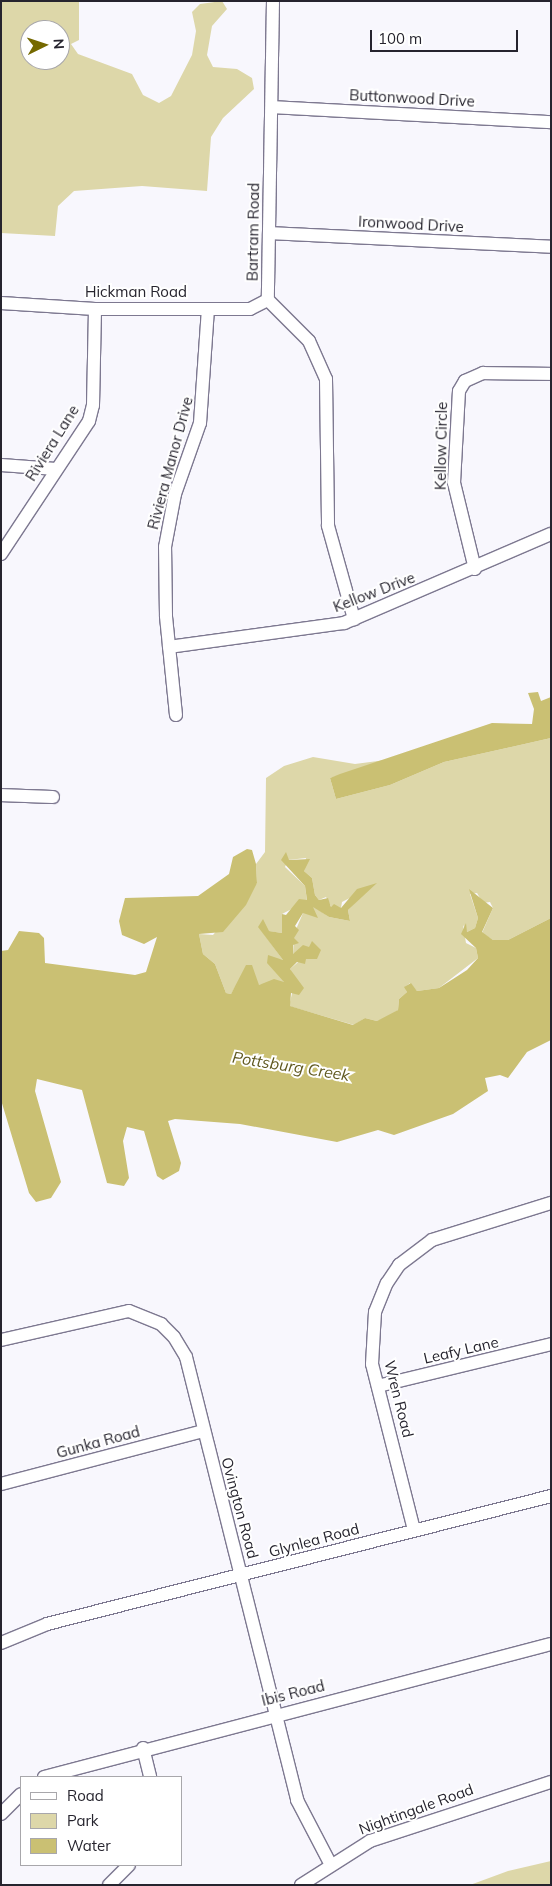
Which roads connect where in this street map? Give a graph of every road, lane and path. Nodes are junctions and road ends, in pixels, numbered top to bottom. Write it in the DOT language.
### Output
graph roads {
  1 [pos="273,1"];
  2 [pos="272,107"];
  3 [pos="551,122"];
  4 [pos="269,233"];
  5 [pos="551,248"];
  6 [pos="268,300"];
  7 [pos="1,302"];
  8 [pos="208,309"];
  9 [pos="95,310"];
  10 [pos="551,374"];
  11 [pos="1,465"];
  12 [pos="56,469"];
  13 [pos="551,534"];
  14 [pos="1,554"];
  15 [pos="474,570"];
  16 [pos="354,619"];
  17 [pos="169,647"];
  18 [pos="176,715"];
  19 [pos="1,795"];
  20 [pos="53,798"];
  21 [pos="551,1203"];
  22 [pos="1,1340"];
  23 [pos="551,1344"];
  24 [pos="378,1386"];
  25 [pos="203,1431"];
  26 [pos="1,1484"];
  27 [pos="551,1496"];
  28 [pos="414,1530"];
  29 [pos="241,1575"];
  30 [pos="1,1643"];
  31 [pos="551,1644"];
  32 [pos="277,1714"];
  33 [pos="143,1748"];
  34 [pos="47,1776"];
  35 [pos="150,1776"];
  36 [pos="551,1782"];
  37 [pos="20,1795"];
  38 [pos="1,1814"];
  39 [pos="330,1863"];
  40 [pos="128,1866"];
  41 [pos="109,1885"];
  42 [pos="301,1885"];
  1 -- 2 [label="street, Bartram Road"];
  2 -- 3 [label="street, Buttonwood Drive"];
  2 -- 4 [label="street, Bartram Road"];
  4 -- 5 [label="street, Ironwood Drive"];
  4 -- 6 [label="street, Bartram Road"];
  6 -- 8 [label="street, Hickman Road"];
  6 -- 16 [label="street, Bartram Road"];
  7 -- 9 [label="street, Hickman Road"];
  8 -- 9 [label="street, Hickman Road"];
  8 -- 17 [label="street, Riviera Manor Drive"];
  9 -- 12 [label="street, Riviera Lane"];
  10 -- 15 [label="street, Kellow Circle"];
  11 -- 12 [label="street"];
  12 -- 14 [label="street, Riviera Lane"];
  13 -- 15 [label="street, Kellow Drive"];
  15 -- 16 [label="street, Kellow Drive"];
  16 -- 17 [label="street, Kellow Drive"];
  17 -- 18 [label="street, Riviera Manor Drive"];
  19 -- 20 [label="street"];
  21 -- 24 [label="street, Wren Road"];
  22 -- 25 [label="street, Ovington Road"];
  23 -- 24 [label="street, Leafy Lane"];
  24 -- 28 [label="street, Wren Road"];
  25 -- 26 [label="street, Gunka Road"];
  25 -- 29 [label="street, Ovington Road"];
  27 -- 28 [label="street, Glynlea Road"];
  28 -- 29 [label="street, Glynlea Road"];
  29 -- 30 [label="street, Glynlea Road"];
  29 -- 32 [label="street, Ovington Road"];
  31 -- 32 [label="street, Ibis Road"];
  32 -- 33 [label="street, Ibis Road"];
  32 -- 39 [label="street, Ovington Road"];
  33 -- 34 [label="street, Ibis Road"];
  33 -- 35 [label="street"];
  36 -- 39 [label="street, Nightingale Road"];
  37 -- 38 [label="street"];
  39 -- 42 [label="street, Nightingale Road"];
  40 -- 41 [label="street"];
}
